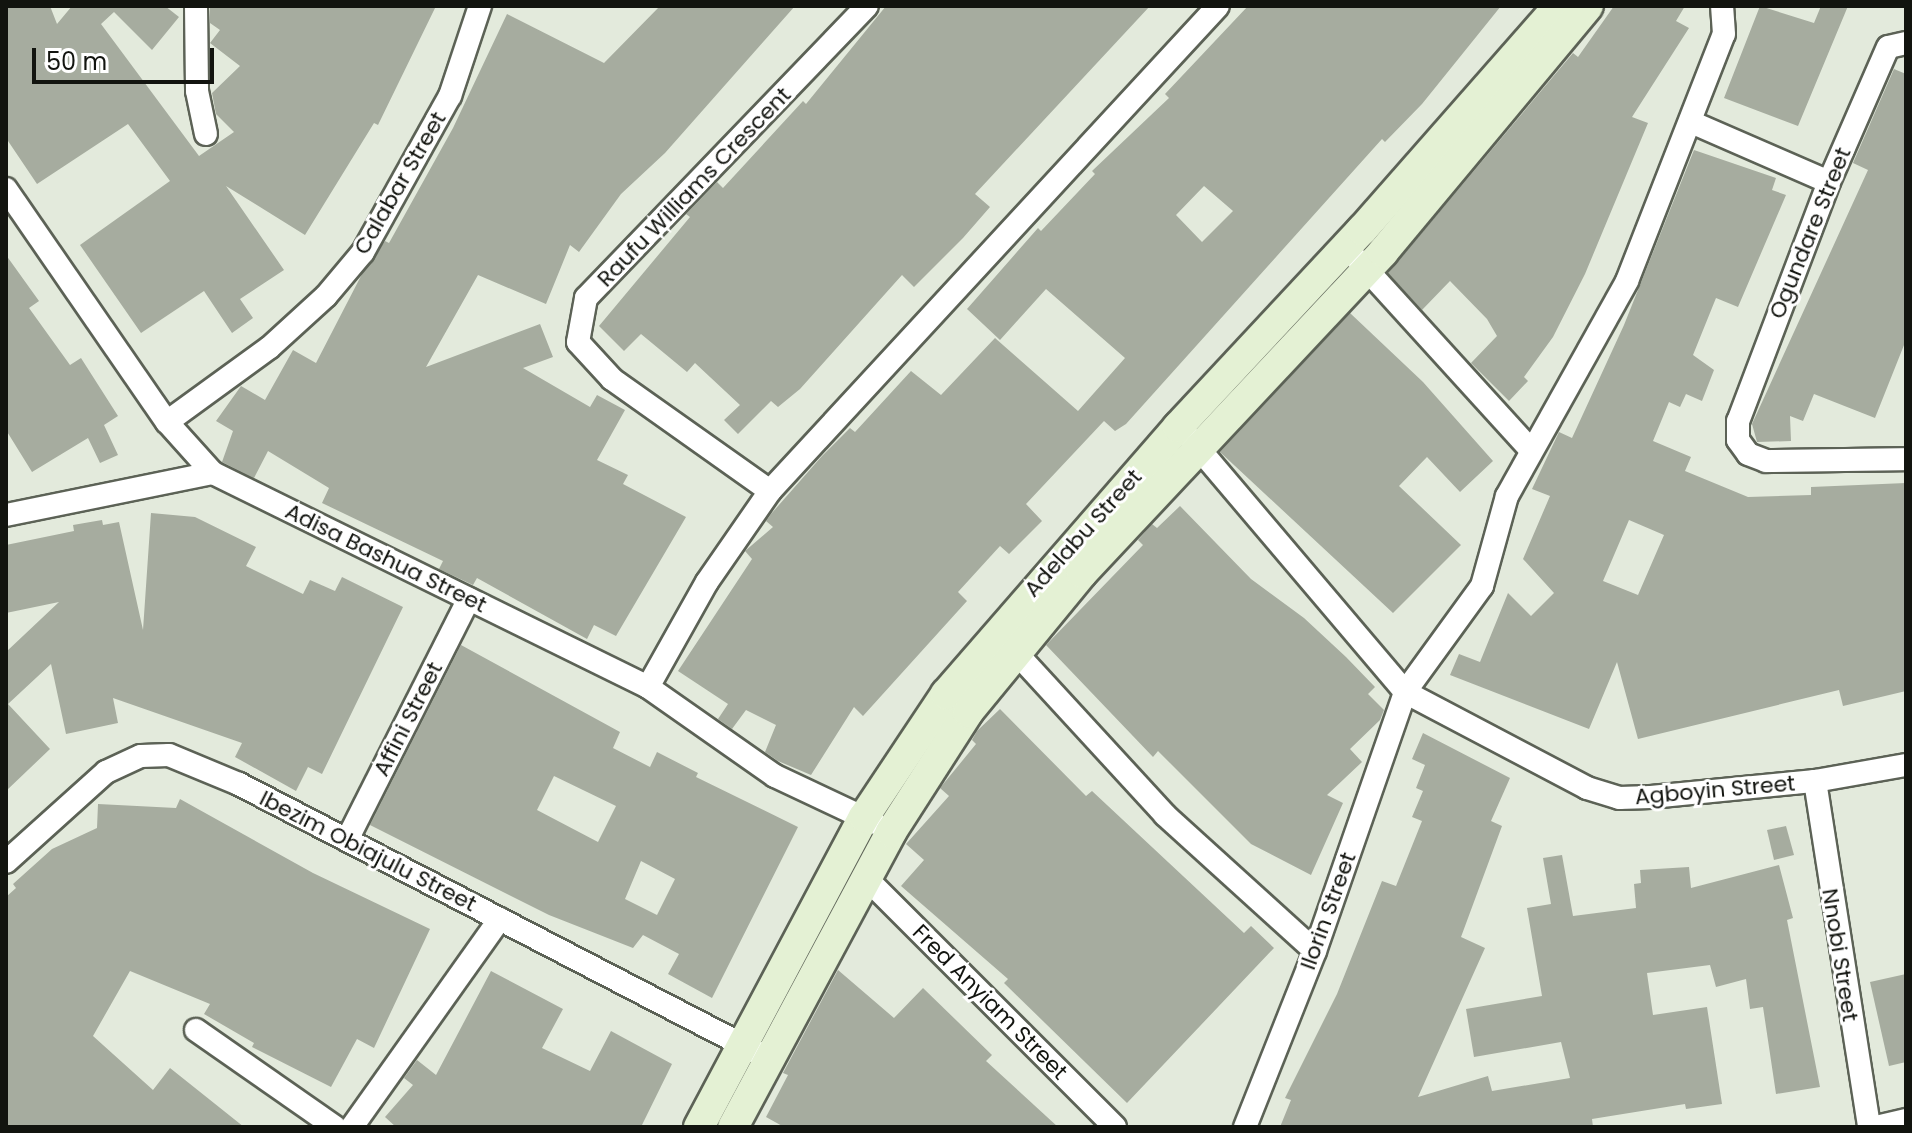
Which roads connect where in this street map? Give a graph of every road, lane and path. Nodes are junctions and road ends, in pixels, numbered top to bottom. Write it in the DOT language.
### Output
graph roads {
  1 [pos="196,6"];
  2 [pos="480,6"];
  3 [pos="867,6"];
  4 [pos="1218,6"];
  5 [pos="1559,6"];
  6 [pos="1588,6"];
  7 [pos="1722,6"];
  8 [pos="1906,43"];
  9 [pos="1691,122"];
  10 [pos="206,134"];
  11 [pos="1829,182"];
  12 [pos="6,189"];
  13 [pos="1345,248"];
  14 [pos="1367,269"];
  15 [pos="167,422"];
  16 [pos="1188,436"];
  17 [pos="1530,449"];
  18 [pos="1906,459"];
  19 [pos="213,473"];
  20 [pos="770,491"];
  21 [pos="6,515"];
  22 [pos="469,599"];
  23 [pos="1006,641"];
  24 [pos="648,687"];
  25 [pos="1405,692"];
  26 [pos="1906,765"];
  27 [pos="1815,781"];
  28 [pos="864,817"];
  29 [pos="891,832"];
  30 [pos="347,840"];
  31 [pos="6,862"];
  32 [pos="866,878"];
  33 [pos="500,919"];
  34 [pos="1315,951"];
  35 [pos="196,1030"];
  36 [pos="757,1052"];
  37 [pos="1906,1120"];
  38 [pos="335,1127"];
  39 [pos="352,1127"];
  40 [pos="699,1127"];
  41 [pos="733,1127"];
  42 [pos="1115,1127"];
  43 [pos="1245,1127"];
  44 [pos="1869,1127"];
  45 [pos="1876,1127"];
  1 -- 10 [label="street"];
  2 -- 15 [label="street, Calabar Street"];
  3 -- 20 [label="street, Raufu Williams Crescent"];
  4 -- 20 [label="street"];
  5 -- 13 [label="main road, Adelabu Street"];
  6 -- 14 [label="main road, Adelabu Street"];
  7 -- 9 [label="street, Ilorin Street"];
  8 -- 11 [label="street, Ogundare Street"];
  9 -- 11 [label="street"];
  9 -- 17 [label="street, Ilorin Street"];
  11 -- 18 [label="street, Ogundare Street"];
  12 -- 15 [label="street, Adisa Bashua Street"];
  13 -- 14 [label="street"];
  13 -- 16 [label="main road, Adelabu Street"];
  14 -- 16 [label="main road, Adelabu Street"];
  14 -- 17 [label="street"];
  15 -- 19 [label="street, Adisa Bashua Street"];
  16 -- 23 [label="main road, Adelabu Street"];
  16 -- 25 [label="street"];
  17 -- 25 [label="street, Ilorin Street"];
  19 -- 21 [label="street"];
  19 -- 22 [label="street, Adisa Bashua Street"];
  20 -- 24 [label="street"];
  22 -- 24 [label="street, Adisa Bashua Street"];
  22 -- 30 [label="street, Affini Street"];
  23 -- 28 [label="main road, Adelabu Street"];
  23 -- 29 [label="main road, Adelabu Street"];
  23 -- 34 [label="street"];
  24 -- 28 [label="street, Adisa Bashua Street"];
  25 -- 27 [label="street, Agboyin Street"];
  25 -- 34 [label="street, Ilorin Street"];
  26 -- 27 [label="street, Agboyin Street"];
  27 -- 44 [label="street, Nnobi Street"];
  28 -- 29 [label="street, Adisa Bashua Street"];
  28 -- 36 [label="main road, Adelabu Street"];
  29 -- 32 [label="main road, Adelabu Street"];
  30 -- 31 [label="street, Ibezim Obiajulu Street"];
  30 -- 33 [label="street, Ibezim Obiajulu Street"];
  32 -- 36 [label="main road, Adelabu Street"];
  32 -- 42 [label="street, Fred Anyiam Street"];
  33 -- 36 [label="street, Ibezim Obiajulu Street"];
  33 -- 39 [label="street"];
  34 -- 43 [label="street, Ilorin Street"];
  35 -- 38 [label="street"];
  36 -- 40 [label="main road, Adelabu Street"];
  36 -- 41 [label="main road, Adelabu Street"];
  37 -- 45 [label="street"];
}
